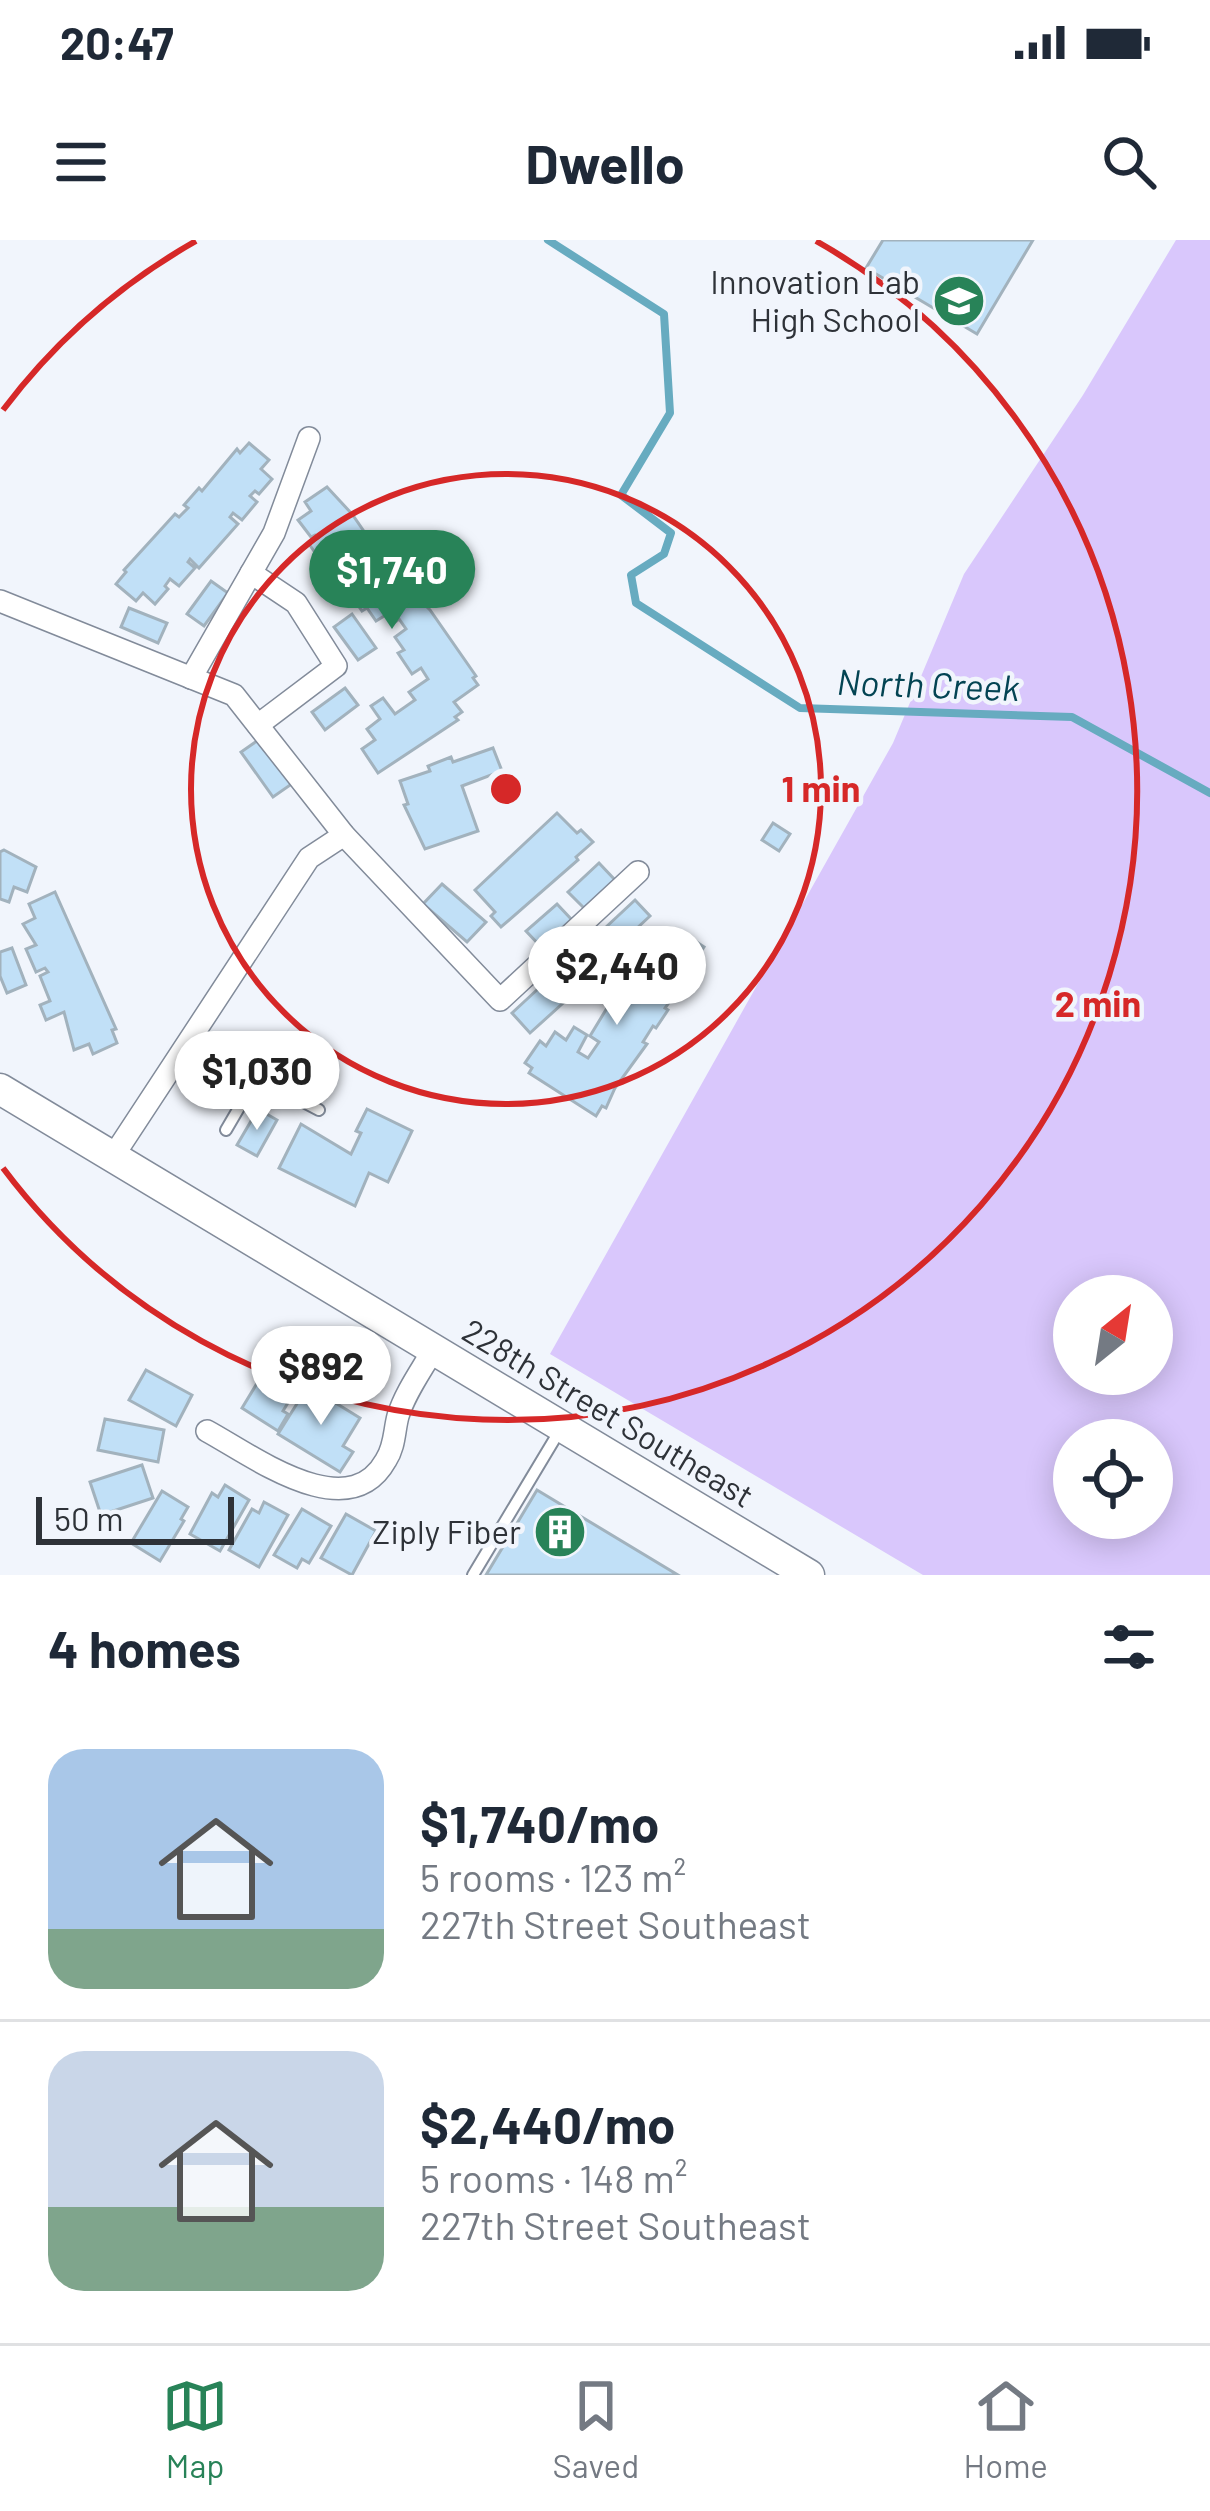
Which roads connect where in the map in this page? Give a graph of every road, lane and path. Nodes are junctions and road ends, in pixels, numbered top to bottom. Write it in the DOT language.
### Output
graph roads {
  1 [pos="309,439"];
  2 [pos="251,573"];
  3 [pos="0,602"];
  4 [pos="191,678"];
  5 [pos="258,725"];
  6 [pos="344,835"];
  7 [pos="638,872"];
  8 [pos="188,1041"];
  9 [pos="256,1077"];
  10 [pos="0,1089"];
  11 [pos="319,1110"];
  12 [pos="226,1130"];
  13 [pos="112,1158"];
  14 [pos="433,1350"];
  15 [pos="562,1427"];
  16 [pos="207,1431"];
  17 [pos="473,1575"];
  18 [pos="809,1575"];
  1 -- 2 [label="street"];
  2 -- 4 [label="street"];
  2 -- 5 [label="street"];
  3 -- 4 [label="street"];
  4 -- 5 [label="street"];
  5 -- 6 [label="street"];
  6 -- 7 [label="street"];
  6 -- 8 [label="street"];
  8 -- 9 [label="lane"];
  8 -- 13 [label="street"];
  9 -- 11 [label="lane"];
  9 -- 12 [label="lane"];
  10 -- 13 [label="main road, 228th Street Southeast"];
  13 -- 14 [label="main road, 228th Street Southeast"];
  14 -- 15 [label="main road, 228th Street Southeast"];
  14 -- 16 [label="street"];
  15 -- 17 [label="lane"];
  15 -- 18 [label="main road, 228th Street Southeast"];
}
